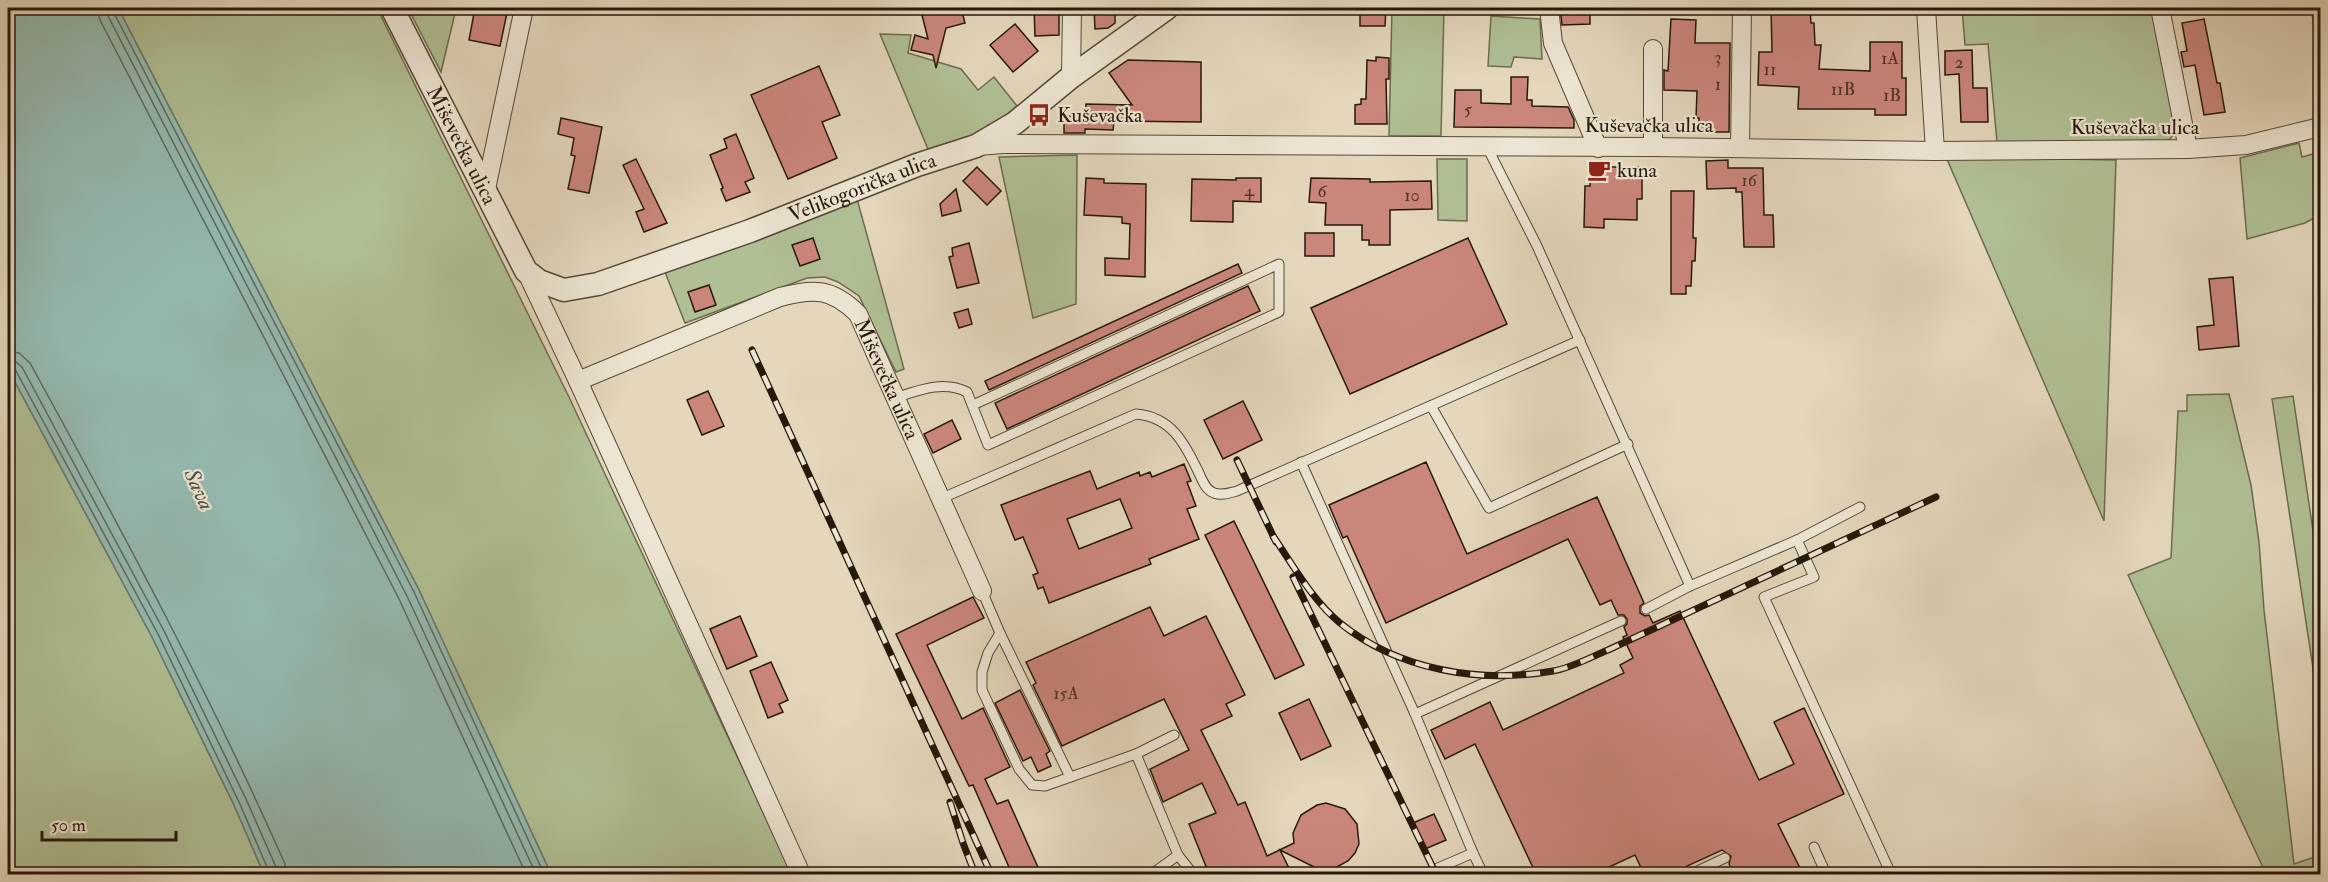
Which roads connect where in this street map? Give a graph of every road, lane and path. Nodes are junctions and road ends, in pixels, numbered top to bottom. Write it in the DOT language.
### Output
graph roads {
  1 [pos="392,8"];
  2 [pos="524,8"];
  3 [pos="1072,8"];
  4 [pos="1167,8"];
  5 [pos="1549,8"];
  6 [pos="1742,8"];
  7 [pos="1926,8"];
  8 [pos="2160,8"];
  9 [pos="1653,49"];
  10 [pos="1071,77"];
  11 [pos="2320,127"];
  12 [pos="976,146"];
  13 [pos="1488,147"];
  14 [pos="1653,147"];
  15 [pos="1598,148"];
  16 [pos="1740,148"];
  17 [pos="2188,149"];
  18 [pos="1935,151"];
  19 [pos="486,189"];
  20 [pos="526,272"];
  21 [pos="1580,340"];
  22 [pos="578,381"];
  23 [pos="895,398"];
  24 [pos="973,405"];
  25 [pos="1431,406"];
  26 [pos="1628,444"];
  27 [pos="1301,462"];
  28 [pos="940,499"];
  29 [pos="1860,507"];
  30 [pos="1797,540"];
  31 [pos="1690,586"];
  32 [pos="982,591"];
  33 [pos="1646,609"];
  34 [pos="1620,621"];
  35 [pos="1000,633"];
  36 [pos="1415,714"];
  37 [pos="1174,735"];
  38 [pos="1136,754"];
  39 [pos="1070,777"];
  40 [pos="1814,847"];
  41 [pos="1473,853"];
  42 [pos="1178,855"];
  43 [pos="1725,858"];
  44 [pos="801,874"];
  45 [pos="1152,874"];
  46 [pos="1193,874"];
  47 [pos="1424,874"];
  48 [pos="1484,874"];
  49 [pos="1691,874"];
  50 [pos="1826,874"];
  51 [pos="1892,874"];
  1 -- 19 [label="street, Miševečka ulica"];
  2 -- 19 [label="street"];
  3 -- 10 [label="street"];
  4 -- 10 [label="street, Velikogorička ulica"];
  5 -- 15 [label="street"];
  6 -- 16 [label="street"];
  7 -- 18 [label="street"];
  8 -- 17 [label="street"];
  9 -- 14 [label="street"];
  10 -- 12 [label="street, Velikogorička ulica"];
  11 -- 17 [label="street, Kuševačka ulica"];
  12 -- 13 [label="street, Kuševačka ulica"];
  12 -- 20 [label="street, Velikogorička ulica"];
  13 -- 15 [label="street, Kuševačka ulica"];
  13 -- 21 [label="lane"];
  14 -- 15 [label="street, Kuševačka ulica"];
  14 -- 16 [label="street, Kuševačka ulica"];
  16 -- 18 [label="street, Kuševačka ulica"];
  17 -- 18 [label="street, Kuševačka ulica"];
  19 -- 20 [label="street, Miševečka ulica"];
  20 -- 22 [label="street, Miševečka ulica"];
  21 -- 25 [label="lane"];
  21 -- 26 [label="lane"];
  22 -- 23 [label="street, Miševečka ulica"];
  22 -- 44 [label="street, Miševečka ulica"];
  23 -- 24 [label="lane"];
  23 -- 28 [label="street, Miševečka ulica"];
  24 -- 24 [label="lane"];
  25 -- 26 [label="lane"];
  25 -- 27 [label="lane"];
  26 -- 31 [label="lane"];
  27 -- 28 [label="lane"];
  27 -- 36 [label="lane"];
  28 -- 32 [label="street, Miševečka ulica"];
  29 -- 30 [label="lane"];
  30 -- 31 [label="lane"];
  30 -- 51 [label="lane"];
  31 -- 33 [label="lane"];
  32 -- 35 [label="lane"];
  34 -- 36 [label="lane"];
  35 -- 39 [label="lane"];
  35 -- 39 [label="lane"];
  36 -- 41 [label="lane"];
  37 -- 38 [label="lane"];
  38 -- 39 [label="lane"];
  38 -- 42 [label="lane"];
  40 -- 50 [label="lane"];
  41 -- 47 [label="lane"];
  41 -- 48 [label="lane"];
  42 -- 45 [label="lane"];
  42 -- 46 [label="lane"];
  43 -- 49 [label="lane"];
}
